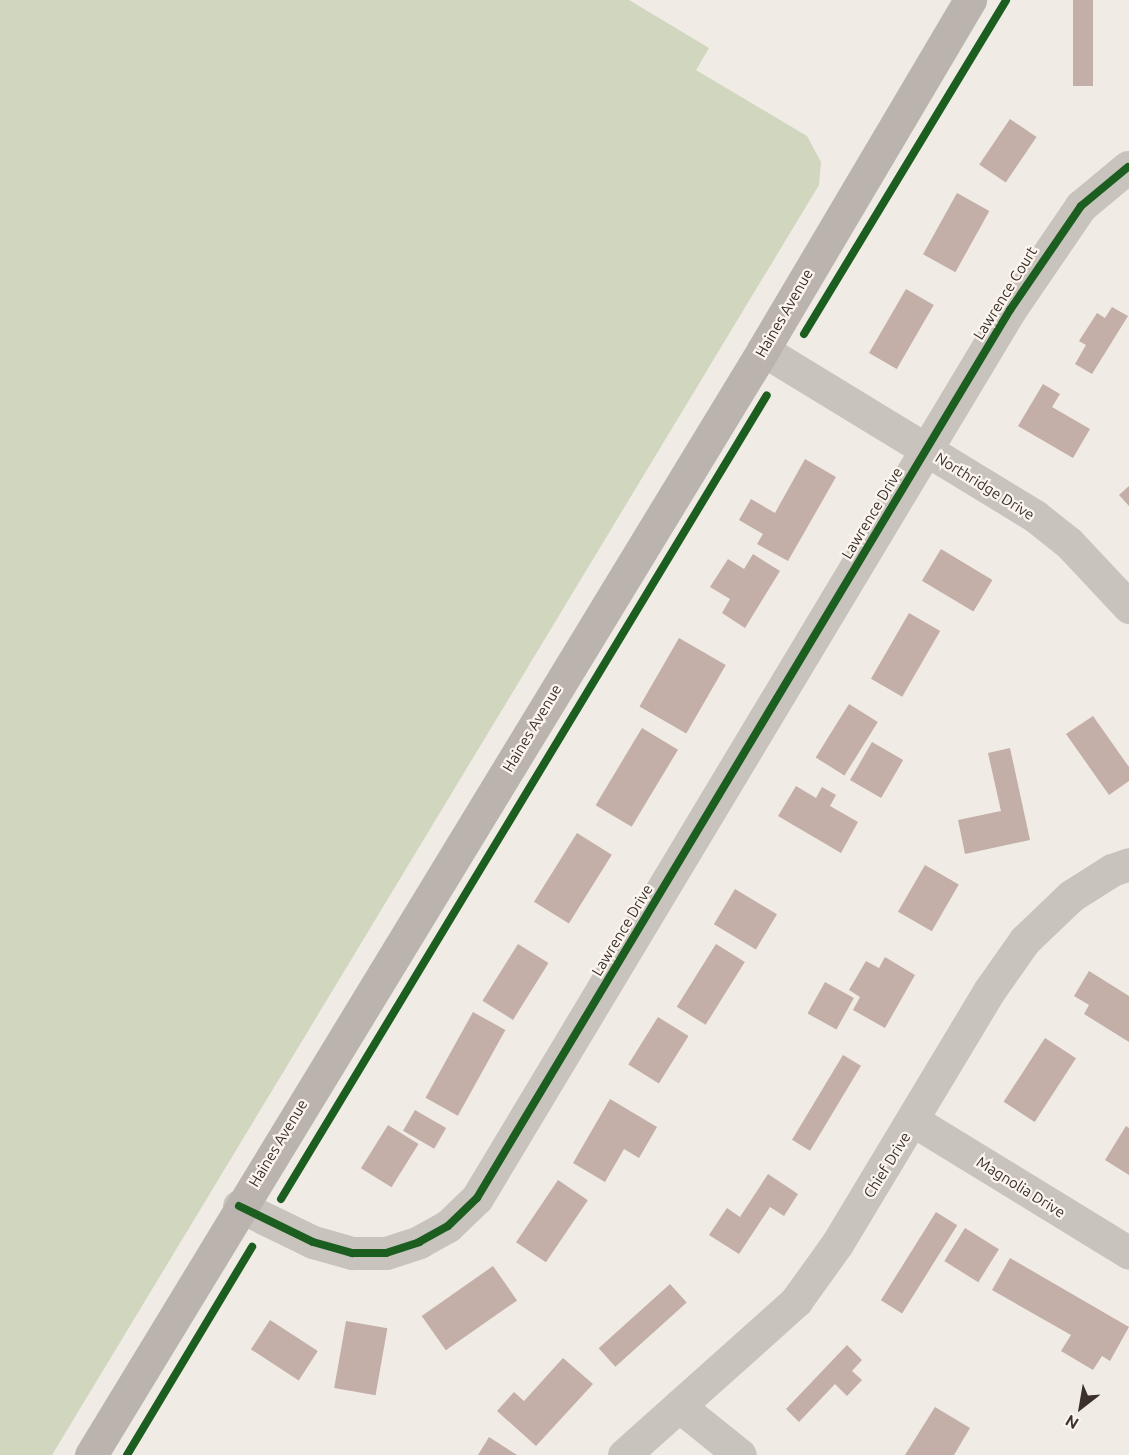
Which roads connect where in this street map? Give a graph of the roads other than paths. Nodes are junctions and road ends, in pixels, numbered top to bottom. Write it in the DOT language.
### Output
graph roads {
  1 [pos="970,0"];
  2 [pos="1128,167"];
  3 [pos="763,350"];
  4 [pos="926,449"];
  5 [pos="1129,607"];
  6 [pos="1129,864"];
  7 [pos="914,1121"];
  8 [pos="239,1206"];
  9 [pos="1129,1253"];
  10 [pos="679,1406"];
  11 [pos="91,1455"];
  12 [pos="624,1455"];
  13 [pos="740,1455"];
  1 -- 3 [label="main road, Haines Avenue"];
  2 -- 4 [label="street, Lawrence Court"];
  3 -- 4 [label="street, Northridge Drive"];
  3 -- 8 [label="main road, Haines Avenue"];
  4 -- 5 [label="street, Northridge Drive"];
  4 -- 8 [label="street, Lawrence Drive"];
  6 -- 7 [label="street, Chief Drive"];
  7 -- 9 [label="street, Magnolia Drive"];
  7 -- 10 [label="street, Chief Drive"];
  8 -- 11 [label="main road, Haines Avenue"];
  10 -- 12 [label="street, Chief Drive"];
  10 -- 13 [label="street"];
}
